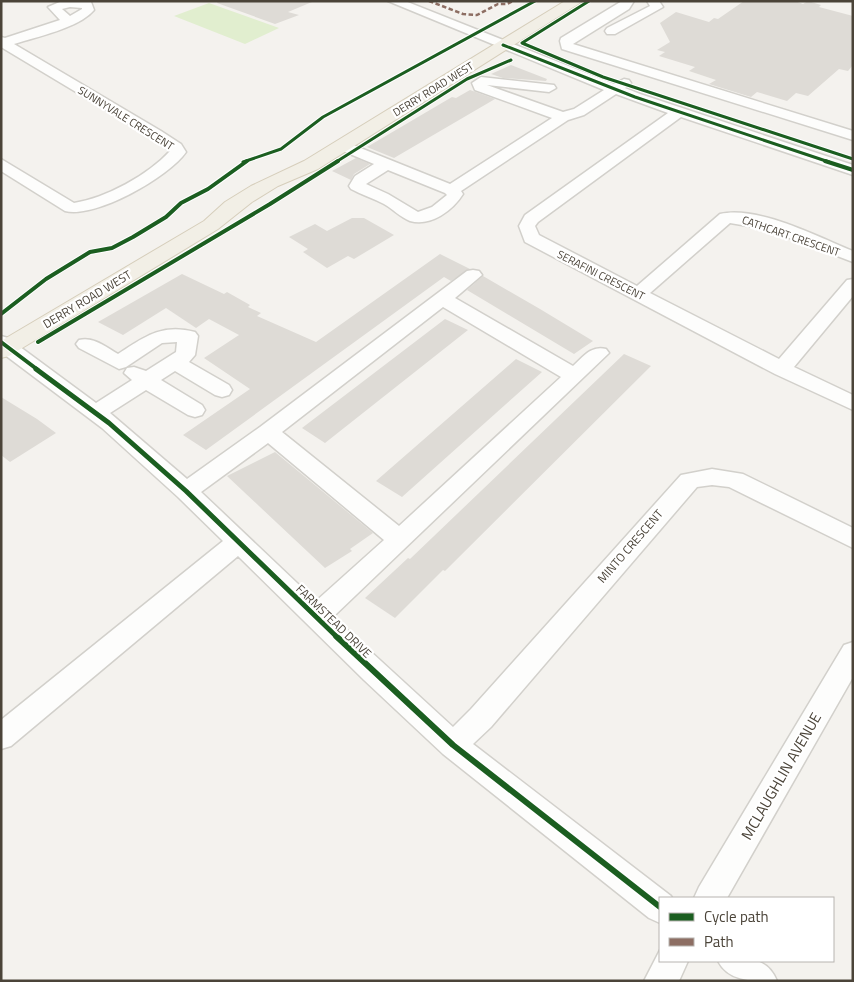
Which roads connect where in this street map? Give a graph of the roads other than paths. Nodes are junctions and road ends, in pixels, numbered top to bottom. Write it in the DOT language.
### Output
graph roads {
  1 [pos="394,1"];
  2 [pos="423,1"];
  3 [pos="555,1"];
  4 [pos="576,1"];
  5 [pos="626,4"];
  6 [pos="649,6"];
  7 [pos="409,7"];
  8 [pos="68,20"];
  9 [pos="4,42"];
  10 [pos="496,42"];
  11 [pos="577,50"];
  12 [pos="622,64"];
  13 [pos="641,70"];
  14 [pos="595,82"];
  15 [pos="549,88"];
  16 [pos="614,90"];
  17 [pos="679,112"];
  18 [pos="562,118"];
  19 [pos="853,119"];
  20 [pos="846,134"];
  21 [pos="343,146"];
  22 [pos="810,156"];
  23 [pos="1,164"];
  24 [pos="386,164"];
  25 [pos="853,170"];
  26 [pos="289,172"];
  27 [pos="450,190"];
  28 [pos="853,257"];
  29 [pos="473,275"];
  30 [pos="853,284"];
  31 [pos="638,294"];
  32 [pos="442,299"];
  33 [pos="3,343"];
  34 [pos="86,344"];
  35 [pos="599,353"];
  36 [pos="175,362"];
  37 [pos="118,363"];
  38 [pos="782,369"];
  39 [pos="574,376"];
  40 [pos="146,380"];
  41 [pos="222,390"];
  42 [pos="853,403"];
  43 [pos="195,410"];
  44 [pos="96,413"];
  45 [pos="268,432"];
  46 [pos="186,491"];
  47 [pos="853,539"];
  48 [pos="400,540"];
  49 [pos="239,542"];
  50 [pos="316,617"];
  51 [pos="853,653"];
  52 [pos="1,737"];
  53 [pos="453,745"];
  54 [pos="711,897"];
  55 [pos="659,906"];
  56 [pos="671,962"];
  57 [pos="735,962"];
  58 [pos="660,981"];
  59 [pos="762,981"];
  1 -- 7 [label="street"];
  2 -- 7 [label="street"];
  3 -- 10 [label="main road, DERRY ROAD WEST"];
  4 -- 10 [label="main road, DERRY ROAD WEST"];
  5 -- 6 [label="street"];
  5 -- 11 [label="street"];
  6 -- 11 [label="street"];
  7 -- 10 [label="street"];
  8 -- 9 [label="street"];
  9 -- 23 [label="street, SUNNYVALE CRESCENT"];
  10 -- 14 [label="street"];
  10 -- 21 [label="main road, DERRY ROAD WEST"];
  10 -- 26 [label="main road, DERRY ROAD WEST"];
  11 -- 12 [label="street"];
  12 -- 13 [label="street"];
  12 -- 14 [label="street"];
  13 -- 16 [label="street"];
  13 -- 20 [label="street"];
  14 -- 16 [label="street"];
  15 -- 18 [label="street"];
  16 -- 17 [label="street"];
  16 -- 18 [label="street"];
  17 -- 22 [label="street"];
  17 -- 31 [label="street, SERAFINI CRESCENT"];
  18 -- 27 [label="street"];
  19 -- 20 [label="street"];
  20 -- 22 [label="street"];
  21 -- 24 [label="street"];
  21 -- 26 [label="main road, DERRY ROAD WEST"];
  22 -- 25 [label="street"];
  24 -- 27 [label="street"];
  24 -- 27 [label="street"];
  26 -- 33 [label="main road, DERRY ROAD WEST"];
  28 -- 31 [label="street, CATHCART CRESCENT"];
  29 -- 32 [label="street"];
  30 -- 38 [label="street"];
  31 -- 38 [label="street, SERAFINI CRESCENT"];
  32 -- 39 [label="street"];
  32 -- 45 [label="street"];
  33 -- 44 [label="street, FARMSTEAD DRIVE"];
  34 -- 37 [label="street"];
  35 -- 39 [label="street"];
  36 -- 37 [label="street"];
  36 -- 40 [label="street"];
  36 -- 41 [label="street"];
  37 -- 40 [label="street"];
  38 -- 42 [label="street, SERAFINI CRESCENT"];
  39 -- 48 [label="street"];
  40 -- 43 [label="street"];
  40 -- 44 [label="street"];
  44 -- 46 [label="street, FARMSTEAD DRIVE"];
  45 -- 46 [label="street"];
  45 -- 48 [label="street"];
  46 -- 49 [label="street, FARMSTEAD DRIVE"];
  47 -- 53 [label="street, MINTO CRESCENT"];
  48 -- 50 [label="street"];
  49 -- 50 [label="street, FARMSTEAD DRIVE"];
  49 -- 52 [label="street"];
  50 -- 53 [label="street, FARMSTEAD DRIVE"];
  51 -- 54 [label="street, MCLAUGHLIN AVENUE"];
  53 -- 55 [label="street, FARMSTEAD DRIVE"];
  56 -- 58 [label="street"];
  57 -- 59 [label="street"];
}
